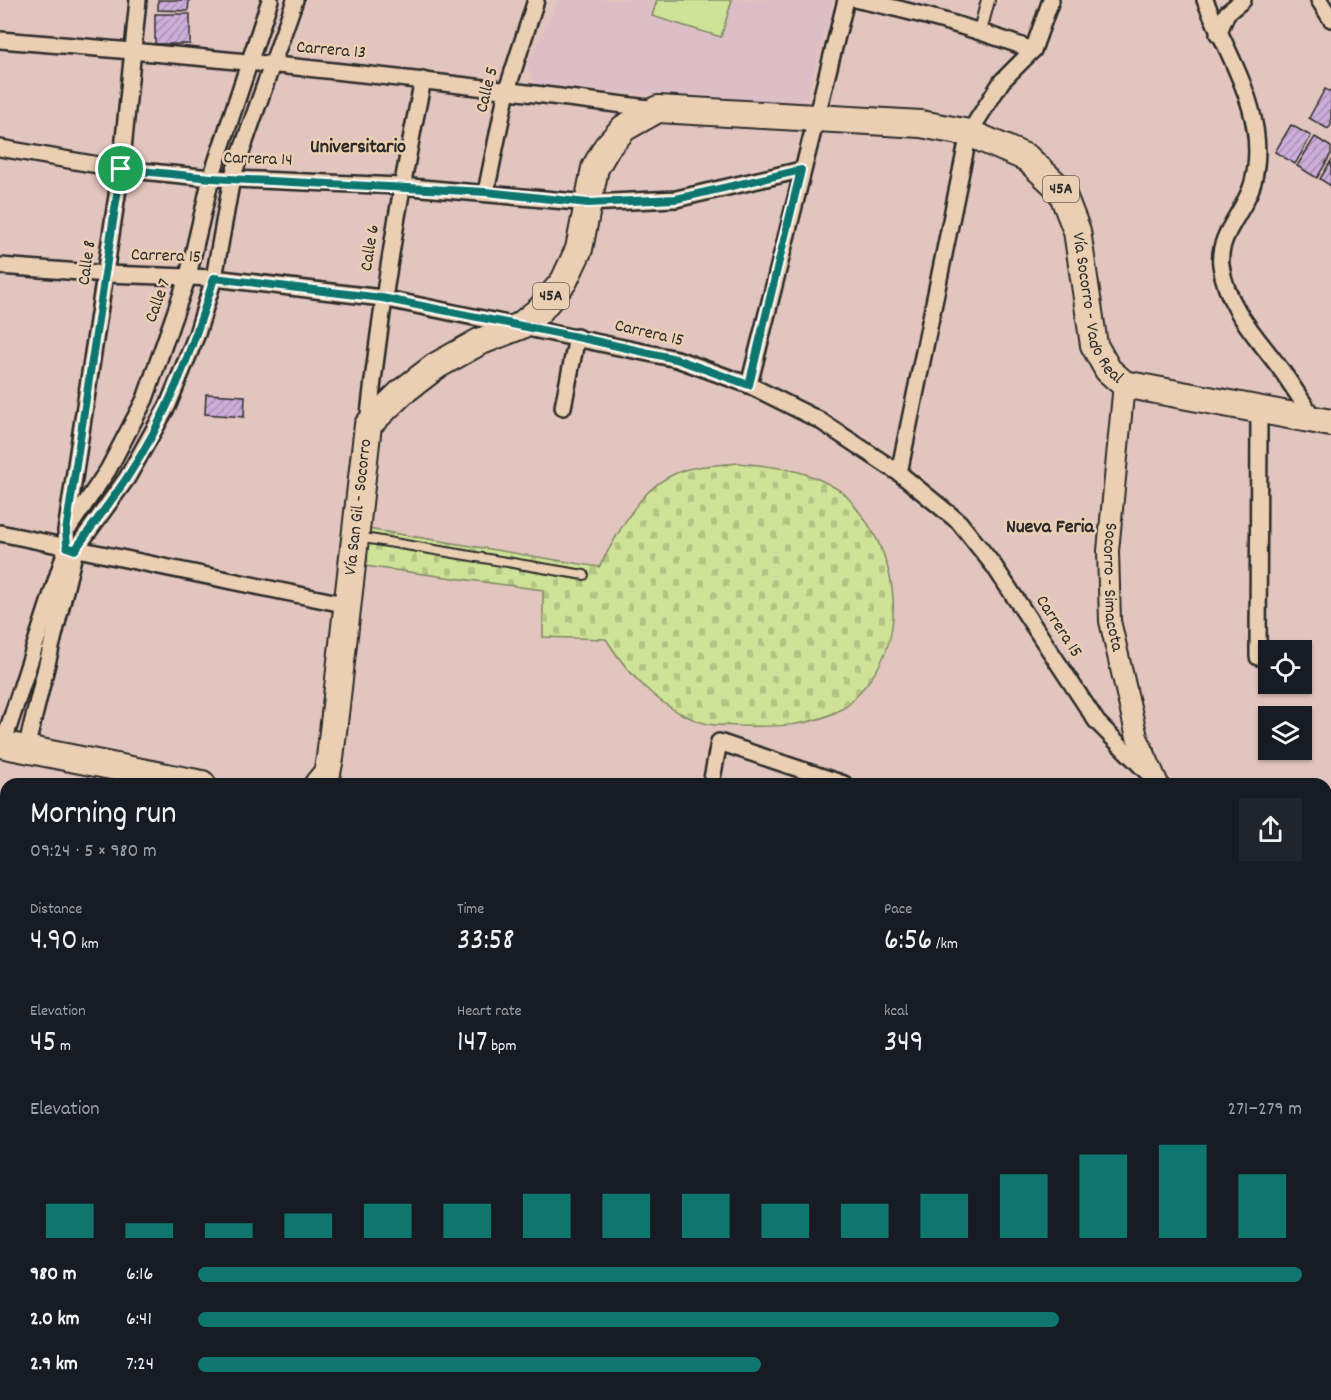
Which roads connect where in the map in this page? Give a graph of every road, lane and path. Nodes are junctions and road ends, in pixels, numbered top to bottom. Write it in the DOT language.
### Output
graph roads {
  1 [pos="138,0"];
  2 [pos="270,0"];
  3 [pos="295,0"];
  4 [pos="536,0"];
  5 [pos="846,0"];
  6 [pos="858,0"];
  7 [pos="988,0"];
  8 [pos="1051,0"];
  9 [pos="1205,0"];
  10 [pos="1243,0"];
  11 [pos="1319,0"];
  12 [pos="914,6"];
  13 [pos="1331,19"];
  14 [pos="980,31"];
  15 [pos="1218,34"];
  16 [pos="0,40"];
  17 [pos="1033,50"];
  18 [pos="133,51"];
  19 [pos="249,63"];
  20 [pos="272,66"];
  21 [pos="423,80"];
  22 [pos="507,90"];
  23 [pos="658,109"];
  24 [pos="814,119"];
  25 [pos="969,133"];
  26 [pos="0,148"];
  27 [pos="121,169"];
  28 [pos="801,170"];
  29 [pos="211,178"];
  30 [pos="232,178"];
  31 [pos="400,186"];
  32 [pos="486,192"];
  33 [pos="588,203"];
  34 [pos="0,266"];
  35 [pos="107,274"];
  36 [pos="188,276"];
  37 [pos="214,278"];
  38 [pos="382,298"];
  39 [pos="520,326"];
  40 [pos="577,337"];
  41 [pos="1124,384"];
  42 [pos="749,385"];
  43 [pos="145,399"];
  44 [pos="168,405"];
  45 [pos="563,407"];
  46 [pos="1259,410"];
  47 [pos="1323,422"];
  48 [pos="368,424"];
  49 [pos="899,473"];
  50 [pos="66,531"];
  51 [pos="0,533"];
  52 [pos="355,536"];
  53 [pos="71,548"];
  54 [pos="584,575"];
  55 [pos="348,606"];
  56 [pos="1258,640"];
  57 [pos="10,746"];
  58 [pos="172,778"];
  59 [pos="323,778"];
  60 [pos="712,778"];
  61 [pos="826,778"];
  62 [pos="1151,778"];
  63 [pos="1154,778"];
  1 -- 18 [label="street, Calle 8"];
  2 -- 19 [label="street, Calle 7"];
  3 -- 20 [label="street"];
  4 -- 22 [label="street, Calle 5"];
  5 -- 24 [label="street"];
  6 -- 12 [label="street"];
  7 -- 14 [label="street"];
  8 -- 17 [label="street"];
  9 -- 15 [label="street"];
  10 -- 15 [label="street"];
  11 -- 13 [label="street"];
  12 -- 14 [label="street"];
  14 -- 17 [label="street"];
  15 -- 47 [label="street"];
  16 -- 18 [label="street, Carrera 13"];
  17 -- 25 [label="street"];
  18 -- 19 [label="street, Carrera 13"];
  18 -- 27 [label="street, Calle 8"];
  19 -- 20 [label="street, Carrera 13"];
  19 -- 29 [label="street, Calle 7"];
  20 -- 21 [label="street, Carrera 13"];
  20 -- 30 [label="street"];
  21 -- 22 [label="street, Carrera 13"];
  21 -- 31 [label="street, Calle 6"];
  22 -- 23 [label="street, Carrera 13"];
  22 -- 32 [label="street, Calle 5"];
  23 -- 24 [label="highway, Vía Socorro - Vado Real / 45A"];
  23 -- 33 [label="highway, Vía San Gil - Socorro / 45A"];
  24 -- 25 [label="highway, Vía Socorro - Vado Real / 45A"];
  24 -- 28 [label="street"];
  25 -- 41 [label="highway, Vía Socorro - Vado Real / 45A"];
  25 -- 49 [label="street"];
  26 -- 27 [label="street, Carrera 14"];
  27 -- 29 [label="street, Carrera 14"];
  27 -- 35 [label="street, Calle 8"];
  28 -- 33 [label="street, Carrera 14"];
  28 -- 42 [label="street"];
  29 -- 30 [label="street, Carrera 14"];
  29 -- 36 [label="street, Calle 7"];
  30 -- 31 [label="street, Carrera 14"];
  30 -- 37 [label="street"];
  31 -- 32 [label="street, Carrera 14"];
  31 -- 38 [label="street, Calle 6"];
  32 -- 33 [label="street, Carrera 14"];
  33 -- 39 [label="highway, Vía San Gil - Socorro / 45A"];
  34 -- 35 [label="street, Carrera 15"];
  35 -- 36 [label="street, Carrera 15"];
  35 -- 50 [label="street, Calle 8"];
  36 -- 37 [label="street, Carrera 15"];
  36 -- 43 [label="street, Calle 7"];
  37 -- 38 [label="street, Carrera 15"];
  37 -- 44 [label="street"];
  38 -- 39 [label="street, Carrera 15"];
  38 -- 48 [label="street, Calle 6"];
  39 -- 40 [label="street, Carrera 15"];
  39 -- 48 [label="highway, Vía San Gil - Socorro / 45A"];
  40 -- 42 [label="street, Carrera 15"];
  40 -- 45 [label="street"];
  41 -- 46 [label="highway, Vía Socorro - Vado Real"];
  41 -- 63 [label="street, Socorro - Simacota"];
  42 -- 49 [label="street, Carrera 15"];
  43 -- 44 [label="street"];
  43 -- 50 [label="street, Calle 7"];
  44 -- 53 [label="street"];
  46 -- 47 [label="highway, Vía Socorro - Vado Real"];
  46 -- 56 [label="street"];
  48 -- 52 [label="highway, Vía San Gil - Socorro"];
  49 -- 62 [label="street, Carrera 15"];
  50 -- 53 [label="street, Calle 8"];
  51 -- 53 [label="street"];
  52 -- 54 [label="lane"];
  52 -- 55 [label="highway, Vía San Gil - Socorro"];
  53 -- 55 [label="street"];
  53 -- 57 [label="street"];
  53 -- 57 [label="street"];
  55 -- 59 [label="highway, Vía San Gil - Socorro"];
  57 -- 58 [label="highway"];
  60 -- 61 [label="street"];
}
